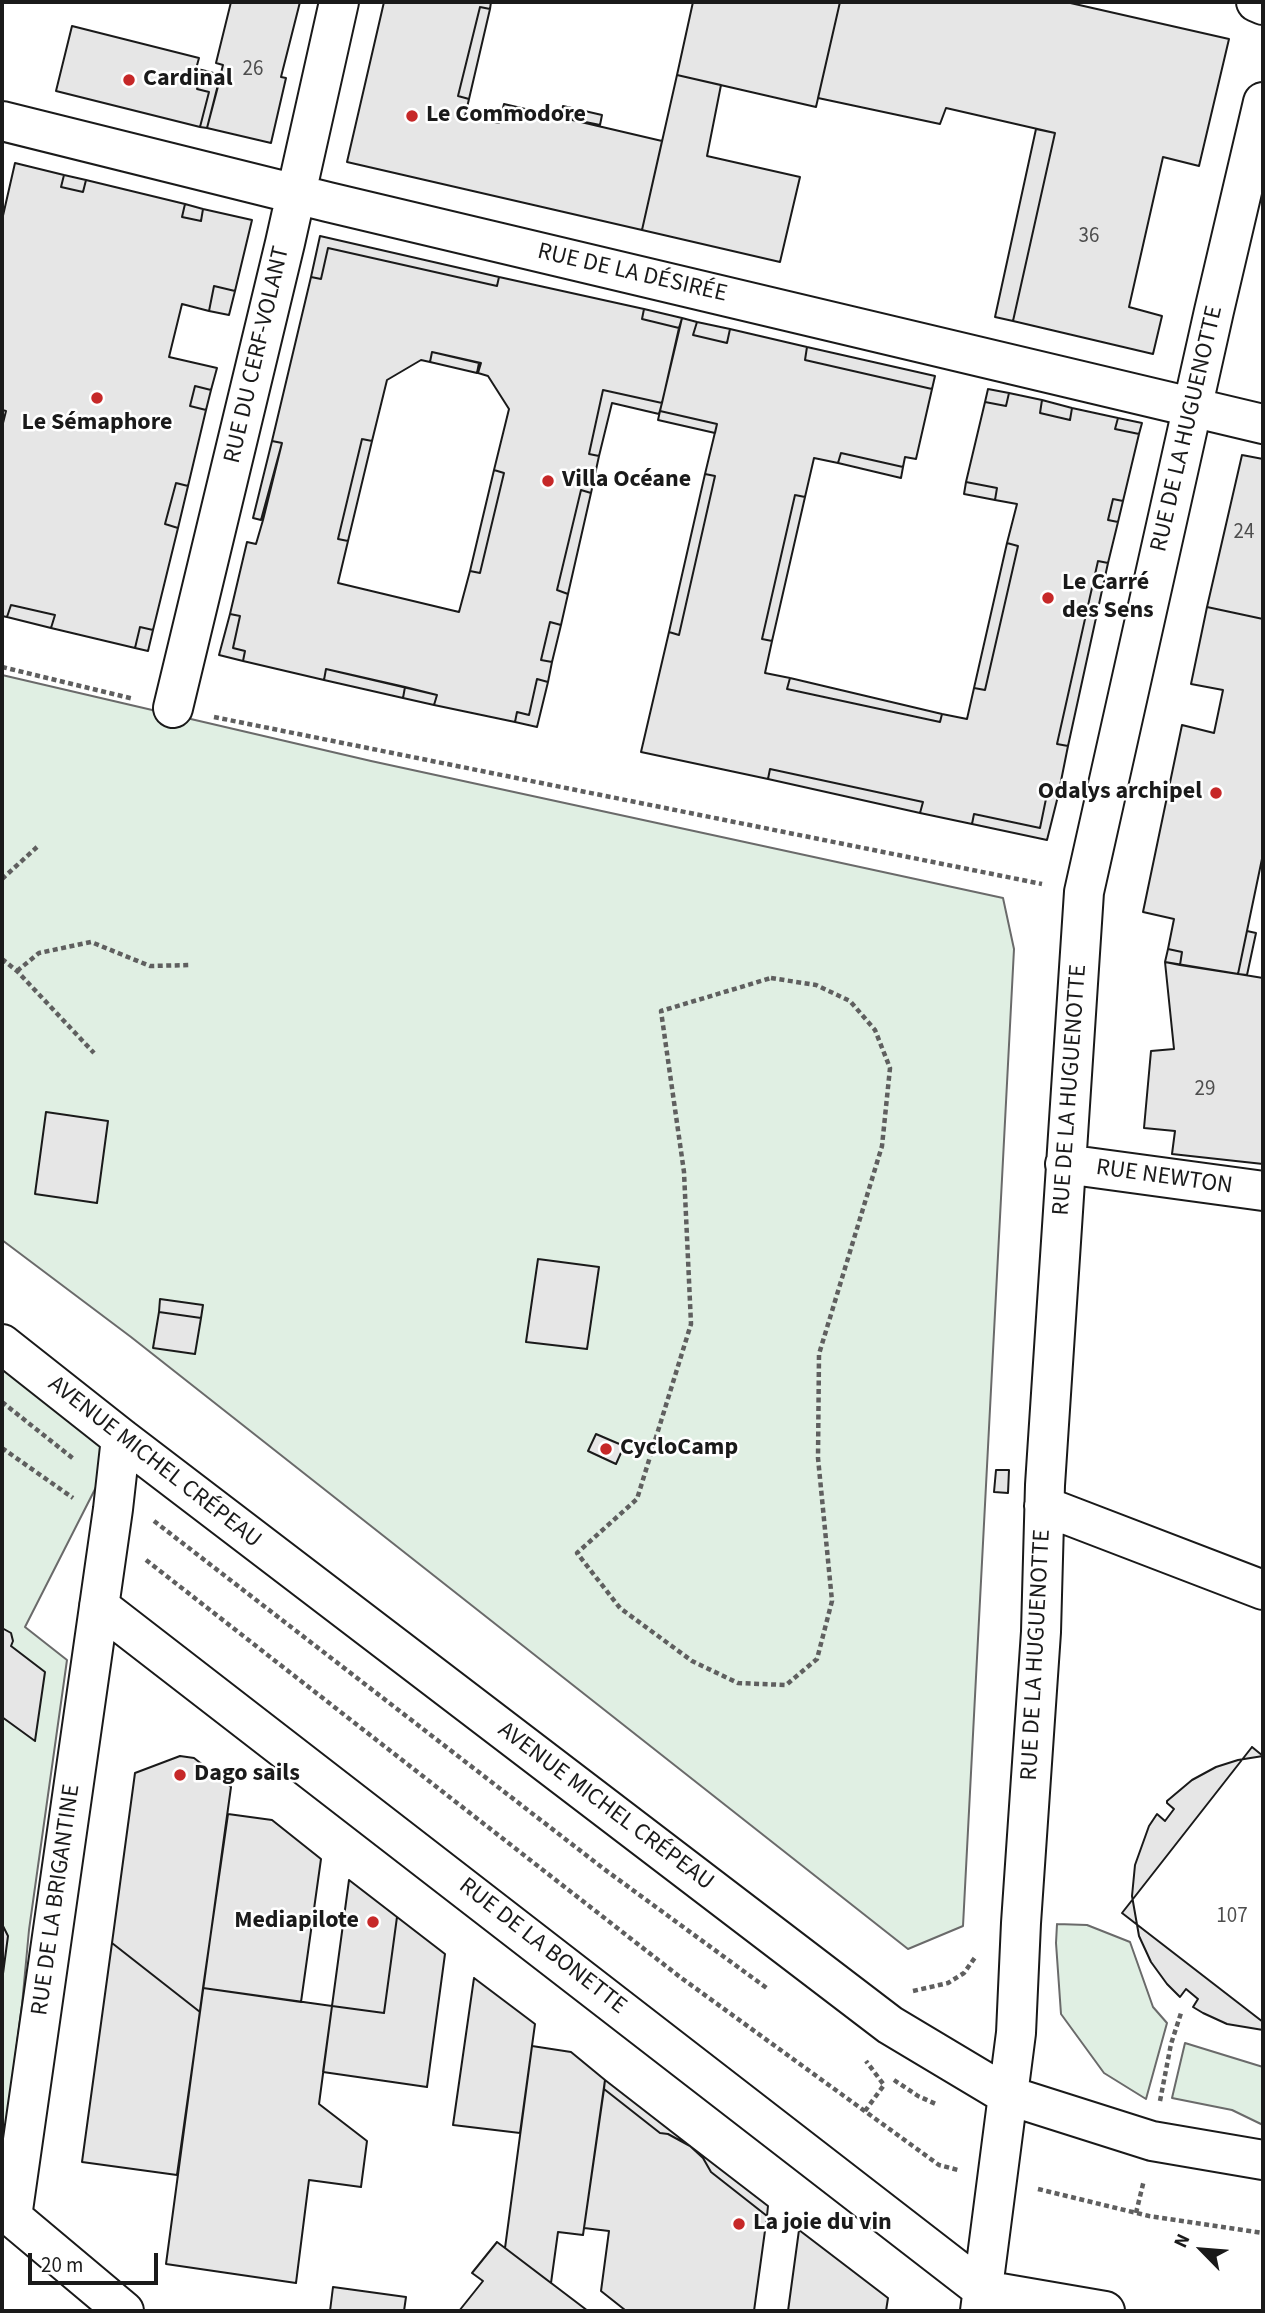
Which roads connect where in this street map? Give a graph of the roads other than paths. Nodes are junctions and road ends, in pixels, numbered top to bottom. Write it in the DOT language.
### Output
graph roads {
  1 [pos="339,2"];
  2 [pos="1256,2"];
  3 [pos="1263,5"];
  4 [pos="1263,102"];
  5 [pos="2,121"];
  6 [pos="296,194"];
  7 [pos="1193,409"];
  8 [pos="1263,424"];
  9 [pos="173,708"];
  10 [pos="1065,1164"];
  11 [pos="1263,1191"];
  12 [pos="2,1344"];
  13 [pos="121,1438"];
  14 [pos="1044,1506"];
  15 [pos="1263,1590"];
  16 [pos="99,1606"];
  17 [pos="1007,2095"];
  18 [pos="1263,2160"];
  19 [pos="981,2300"];
  20 [pos="124,2311"];
  21 [pos="1105,2311"];
  1 -- 6 [label="street, RUE DU CERF-VOLANT"];
  2 -- 3 [label="street"];
  4 -- 7 [label="street, RUE DE LA HUGUENOTTE"];
  5 -- 6 [label="street, RUE DE LA DÉSIRÉE"];
  6 -- 7 [label="street, RUE DE LA DÉSIRÉE"];
  6 -- 9 [label="street, RUE DU CERF-VOLANT"];
  7 -- 8 [label="street, RUE DE LA DÉSIRÉE"];
  7 -- 10 [label="street, RUE DE LA HUGUENOTTE"];
  10 -- 11 [label="street, RUE NEWTON"];
  10 -- 14 [label="street, RUE DE LA HUGUENOTTE"];
  12 -- 13 [label="street, AVENUE MICHEL CRÉPEAU"];
  13 -- 16 [label="street, RUE DE LA BRIGANTINE"];
  13 -- 17 [label="street, AVENUE MICHEL CRÉPEAU"];
  14 -- 15 [label="street"];
  14 -- 17 [label="street, RUE DE LA HUGUENOTTE"];
  16 -- 19 [label="street, RUE DE LA BONETTE"];
  16 -- 20 [label="street, RUE DE LA BRIGANTINE"];
  17 -- 18 [label="street, AVENUE MICHEL CRÉPEAU"];
  17 -- 19 [label="street, RUE DE LA HUGUENOTTE"];
  19 -- 21 [label="street"];
}
